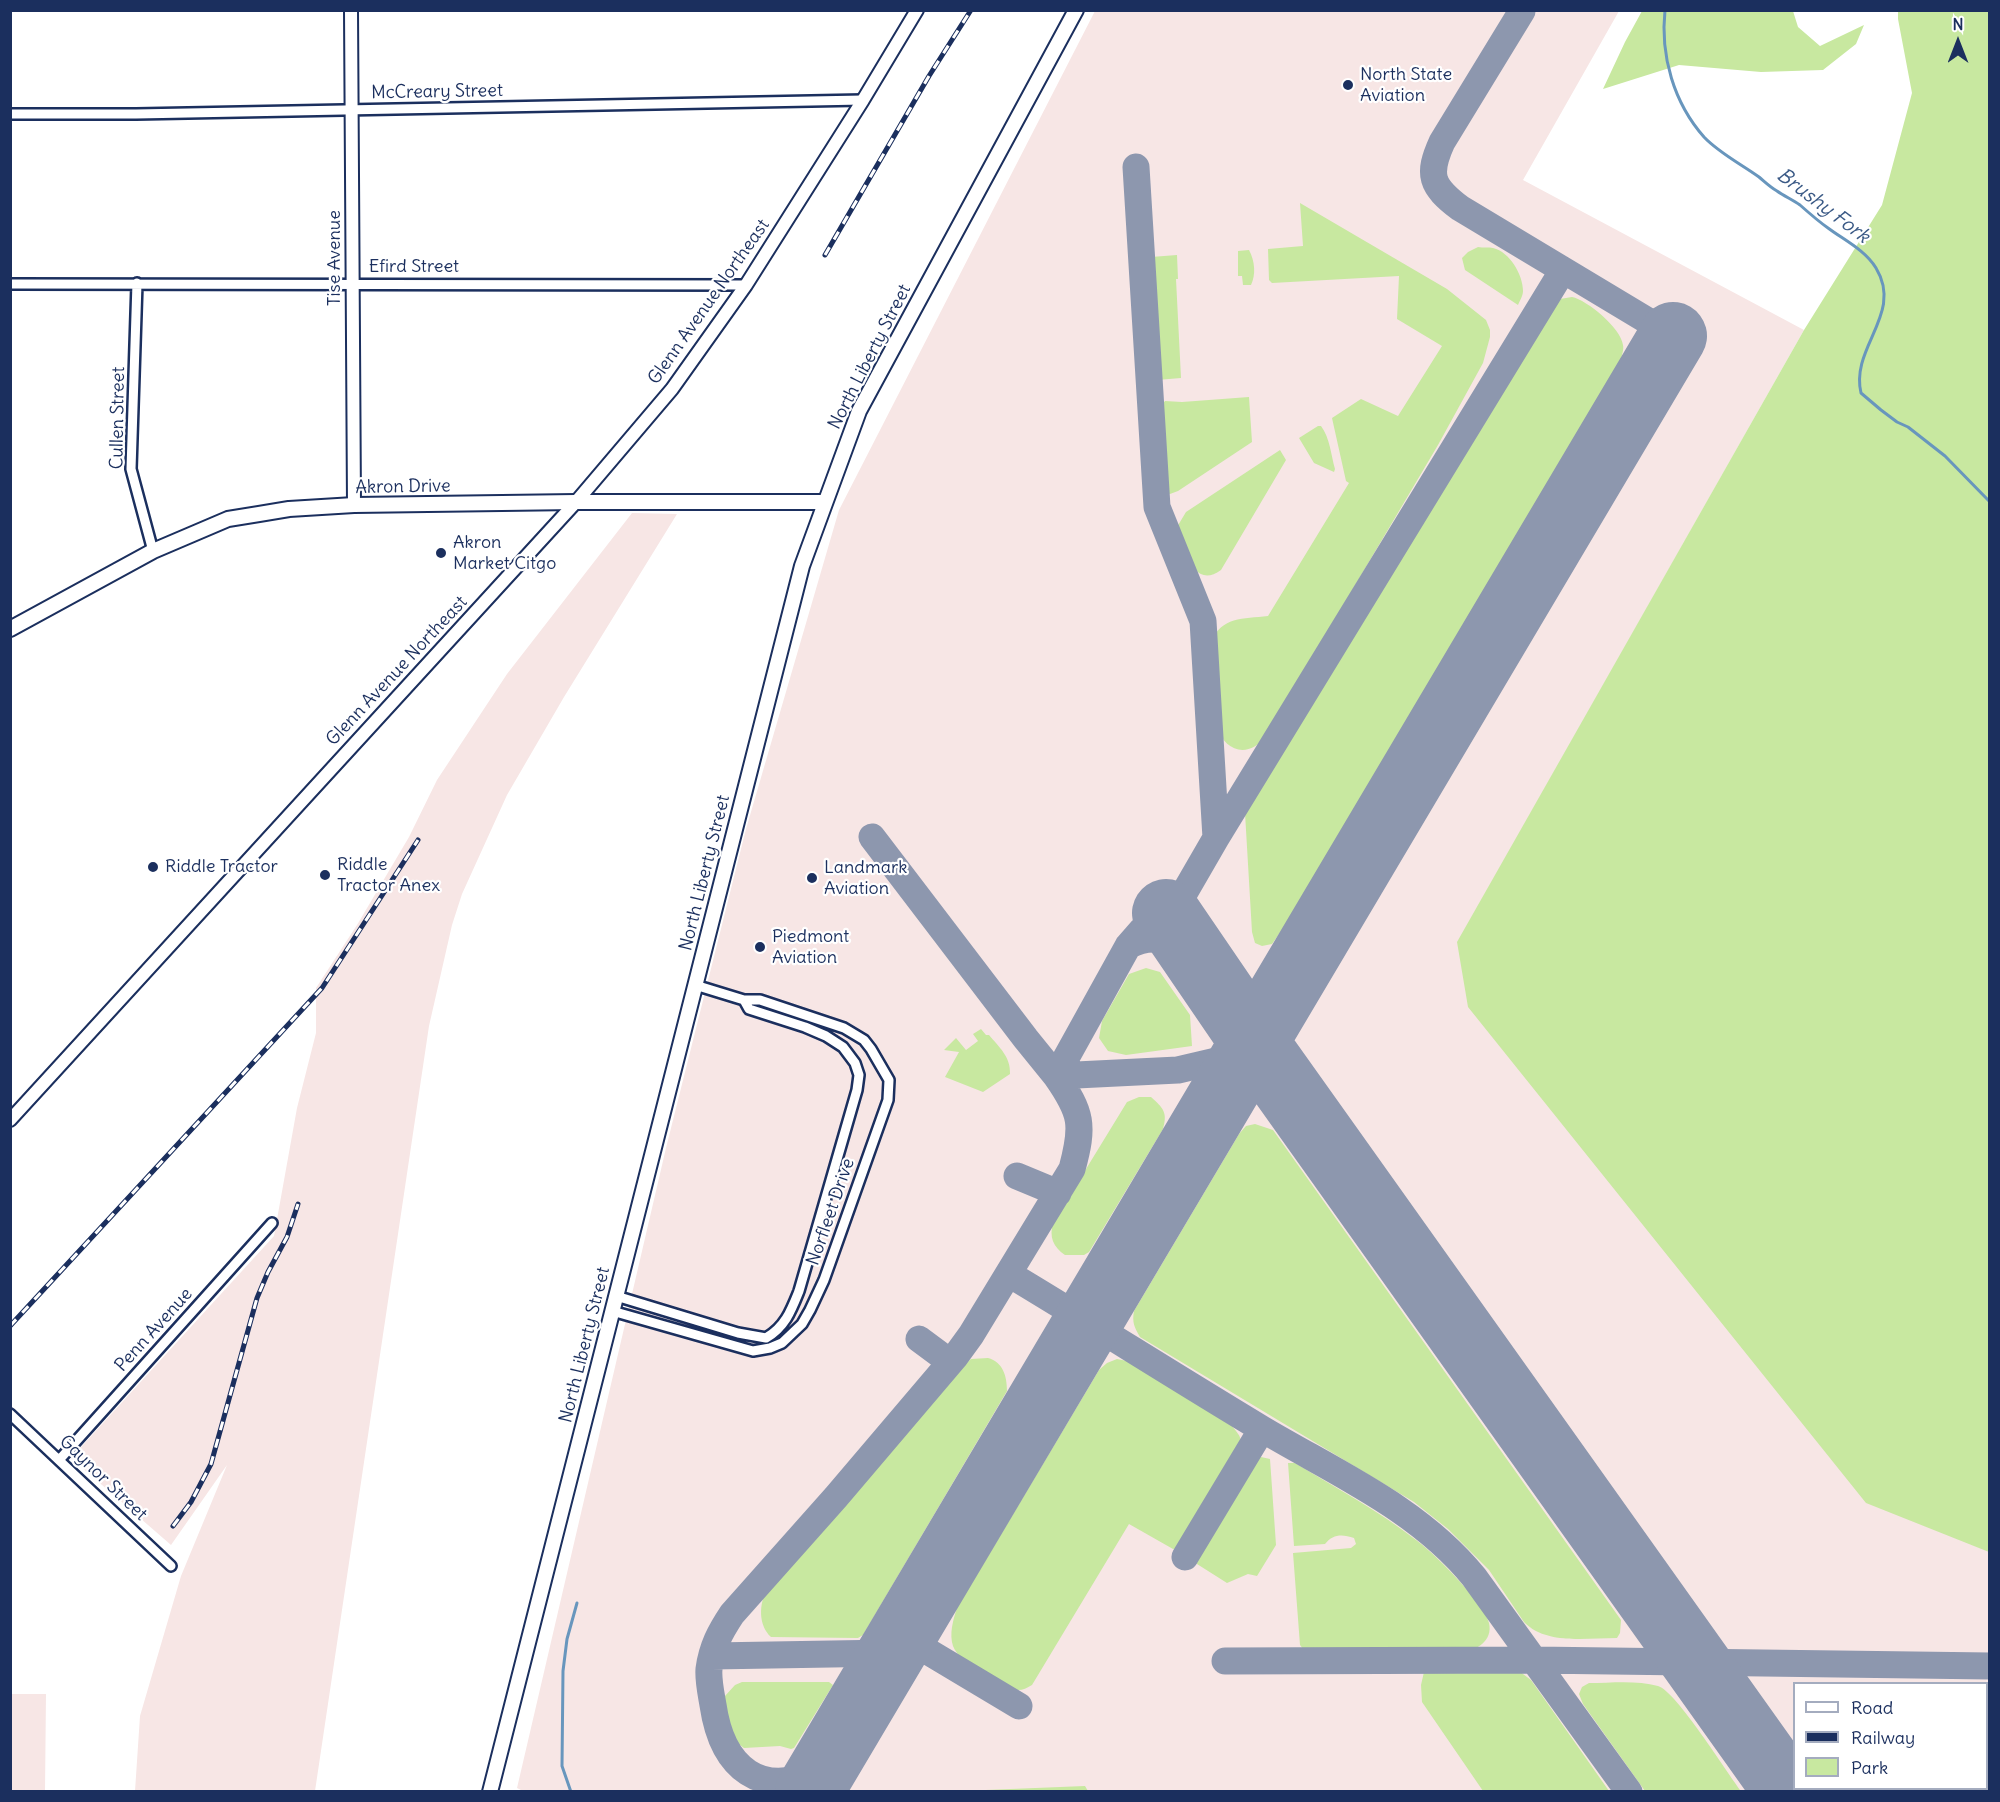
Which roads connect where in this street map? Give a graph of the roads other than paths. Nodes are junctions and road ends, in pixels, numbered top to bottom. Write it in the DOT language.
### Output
graph roads {
  1 [pos="351,10"];
  2 [pos="917,10"];
  3 [pos="1076,10"];
  4 [pos="863,100"];
  5 [pos="352,110"];
  6 [pos="10,114"];
  7 [pos="137,283"];
  8 [pos="353,283"];
  9 [pos="10,284"];
  10 [pos="746,285"];
  11 [pos="576,502"];
  12 [pos="824,502"];
  13 [pos="354,505"];
  14 [pos="153,550"];
  15 [pos="10,629"];
  16 [pos="695,985"];
  17 [pos="744,1000"];
  18 [pos="10,1120"];
  19 [pos="272,1223"];
  20 [pos="616,1296"];
  21 [pos="612,1311"];
  22 [pos="672,1313"];
  23 [pos="669,1327"];
  24 [pos="751,1336"];
  25 [pos="748,1350"];
  26 [pos="10,1414"];
  27 [pos="60,1459"];
  28 [pos="171,1566"];
  29 [pos="490,1791"];
  1 -- 5 [label="street, Tise Avenue"];
  2 -- 4 [label="street, Glenn Avenue Northeast"];
  3 -- 12 [label="main road, North Liberty Street"];
  4 -- 5 [label="street, McCreary Street"];
  4 -- 10 [label="street, Glenn Avenue Northeast"];
  5 -- 6 [label="street, McCreary Street"];
  5 -- 8 [label="street, Tise Avenue"];
  7 -- 8 [label="street, Efird Street"];
  7 -- 9 [label="street, Efird Street"];
  7 -- 14 [label="street, Cullen Street"];
  8 -- 10 [label="street, Efird Street"];
  8 -- 13 [label="street, Tise Avenue"];
  10 -- 11 [label="street, Glenn Avenue Northeast"];
  11 -- 12 [label="main road, Akron Drive"];
  11 -- 13 [label="main road, Akron Drive"];
  11 -- 18 [label="street, Glenn Avenue Northeast"];
  12 -- 16 [label="main road, North Liberty Street"];
  13 -- 14 [label="main road, Akron Drive"];
  14 -- 15 [label="main road, Akron Drive"];
  16 -- 17 [label="street, Norfleet Drive"];
  16 -- 20 [label="main road, North Liberty Street"];
  17 -- 24 [label="street, Norfleet Drive"];
  17 -- 25 [label="street, Norfleet Drive"];
  19 -- 27 [label="street, Penn Avenue"];
  20 -- 21 [label="main road, North Liberty Street"];
  20 -- 22 [label="street, Norfleet Drive"];
  21 -- 23 [label="street, Norfleet Drive"];
  21 -- 29 [label="main road, North Liberty Street"];
  22 -- 23 [label="street"];
  22 -- 24 [label="street, Norfleet Drive"];
  23 -- 25 [label="street, Norfleet Drive"];
  24 -- 25 [label="street"];
  26 -- 27 [label="street, Gaynor Street"];
  27 -- 28 [label="street, Gaynor Street"];
}
